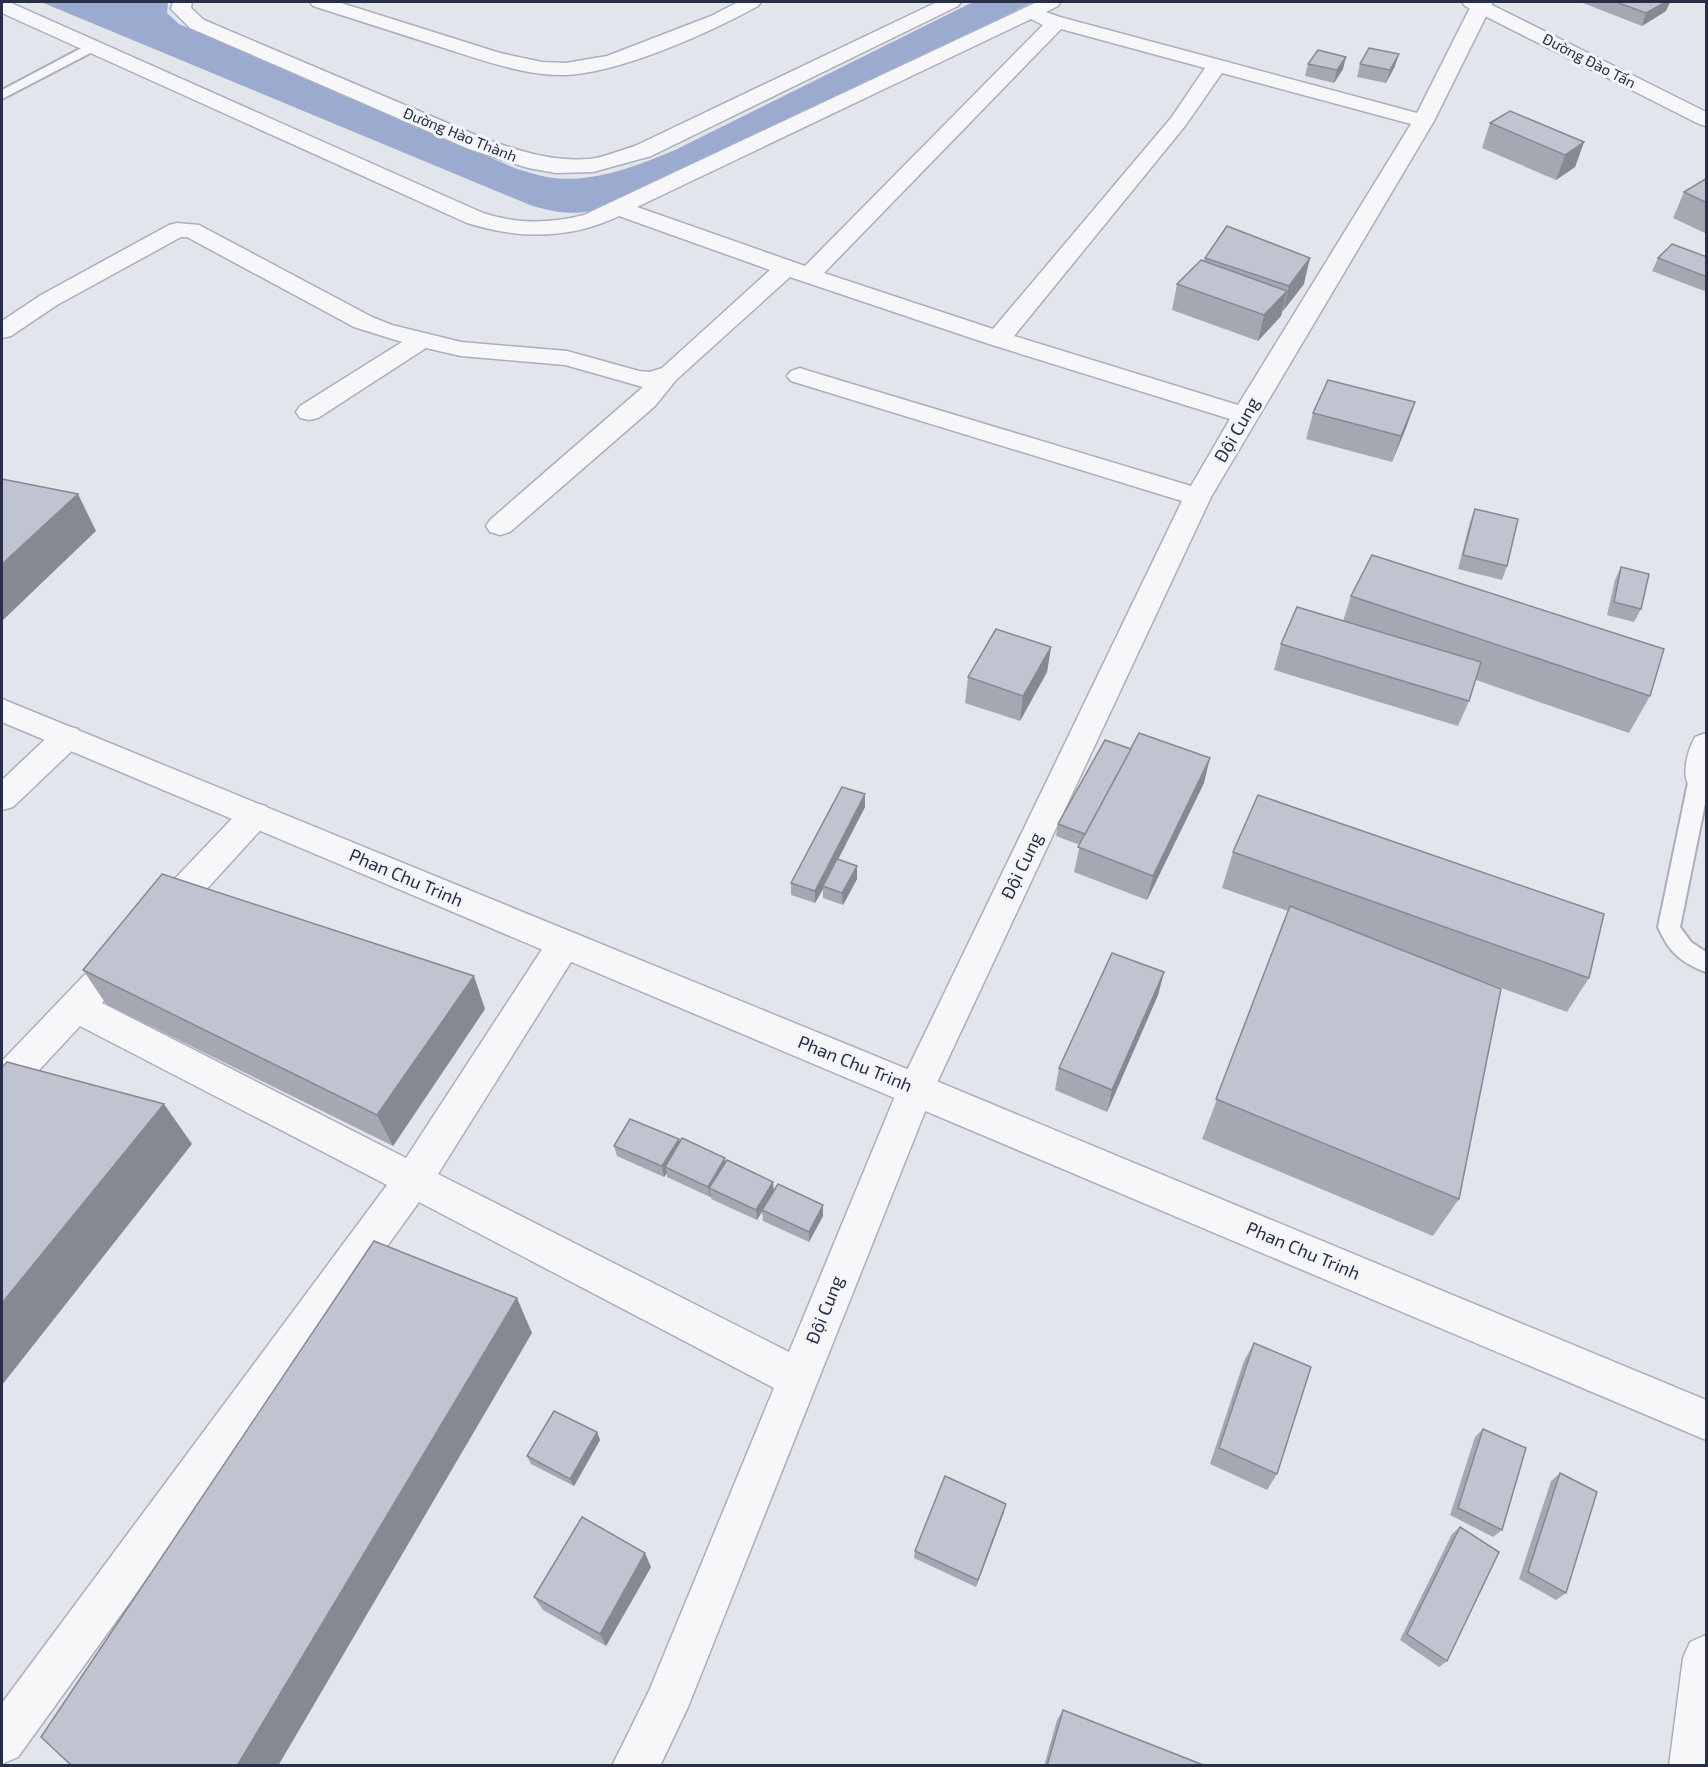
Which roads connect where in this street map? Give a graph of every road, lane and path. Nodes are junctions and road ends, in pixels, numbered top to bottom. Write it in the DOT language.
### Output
graph roads {
  1 [pos="183,2"];
  2 [pos="320,2"];
  3 [pos="751,2"];
  4 [pos="951,2"];
  5 [pos="1478,3"];
  6 [pos="2,6"];
  7 [pos="1052,11"];
  8 [pos="92,47"];
  9 [pos="1218,64"];
  10 [pos="2,95"];
  11 [pos="1707,120"];
  12 [pos="1424,121"];
  13 [pos="618,208"];
  14 [pos="797,272"];
  15 [pos="2,331"];
  16 [pos="998,339"];
  17 [pos="421,340"];
  18 [pos="666,376"];
  19 [pos="800,376"];
  20 [pos="309,412"];
  21 [pos="1245,415"];
  22 [pos="1198,497"];
  23 [pos="500,526"];
  24 [pos="2,711"];
  25 [pos="67,737"];
  26 [pos="1707,745"];
  27 [pos="1703,779"];
  28 [pos="2,798"];
  29 [pos="255,815"];
  30 [pos="564,944"];
  31 [pos="1707,962"];
  32 [pos="77,1007"];
  33 [pos="2,1085"];
  34 [pos="916,1089"];
  35 [pos="413,1180"];
  36 [pos="797,1378"];
  37 [pos="1707,1420"];
  38 [pos="1707,1658"];
  39 [pos="2,1741"];
  40 [pos="635,1766"];
  41 [pos="1692,1766"];
  1 -- 4 [label="street, Đường Hào Thành"];
  2 -- 3 [label="street"];
  5 -- 11 [label="street, Đường Đào Tấn"];
  5 -- 12 [label="street, Đội Cung"];
  6 -- 8 [label="street"];
  7 -- 9 [label="street"];
  7 -- 13 [label="street"];
  7 -- 14 [label="street"];
  8 -- 10 [label="lane"];
  8 -- 13 [label="street"];
  9 -- 12 [label="street"];
  9 -- 16 [label="street"];
  12 -- 21 [label="street, Đội Cung"];
  13 -- 14 [label="street"];
  14 -- 16 [label="street"];
  14 -- 18 [label="street"];
  15 -- 17 [label="street"];
  16 -- 21 [label="street"];
  17 -- 18 [label="street"];
  17 -- 20 [label="street"];
  18 -- 23 [label="street"];
  19 -- 22 [label="street"];
  21 -- 22 [label="street, Đội Cung"];
  22 -- 34 [label="street, Đội Cung"];
  24 -- 25 [label="street, Phan Chu Trinh"];
  25 -- 28 [label="street"];
  25 -- 29 [label="street, Phan Chu Trinh"];
  26 -- 27 [label="street"];
  27 -- 31 [label="lane"];
  29 -- 30 [label="street, Phan Chu Trinh"];
  29 -- 32 [label="street"];
  30 -- 34 [label="street, Phan Chu Trinh"];
  30 -- 35 [label="street"];
  32 -- 33 [label="street"];
  32 -- 35 [label="street"];
  34 -- 36 [label="street, Đội Cung"];
  34 -- 37 [label="street, Phan Chu Trinh"];
  35 -- 36 [label="street"];
  35 -- 39 [label="street"];
  36 -- 40 [label="street, Đội Cung"];
  38 -- 41 [label="street"];
}
